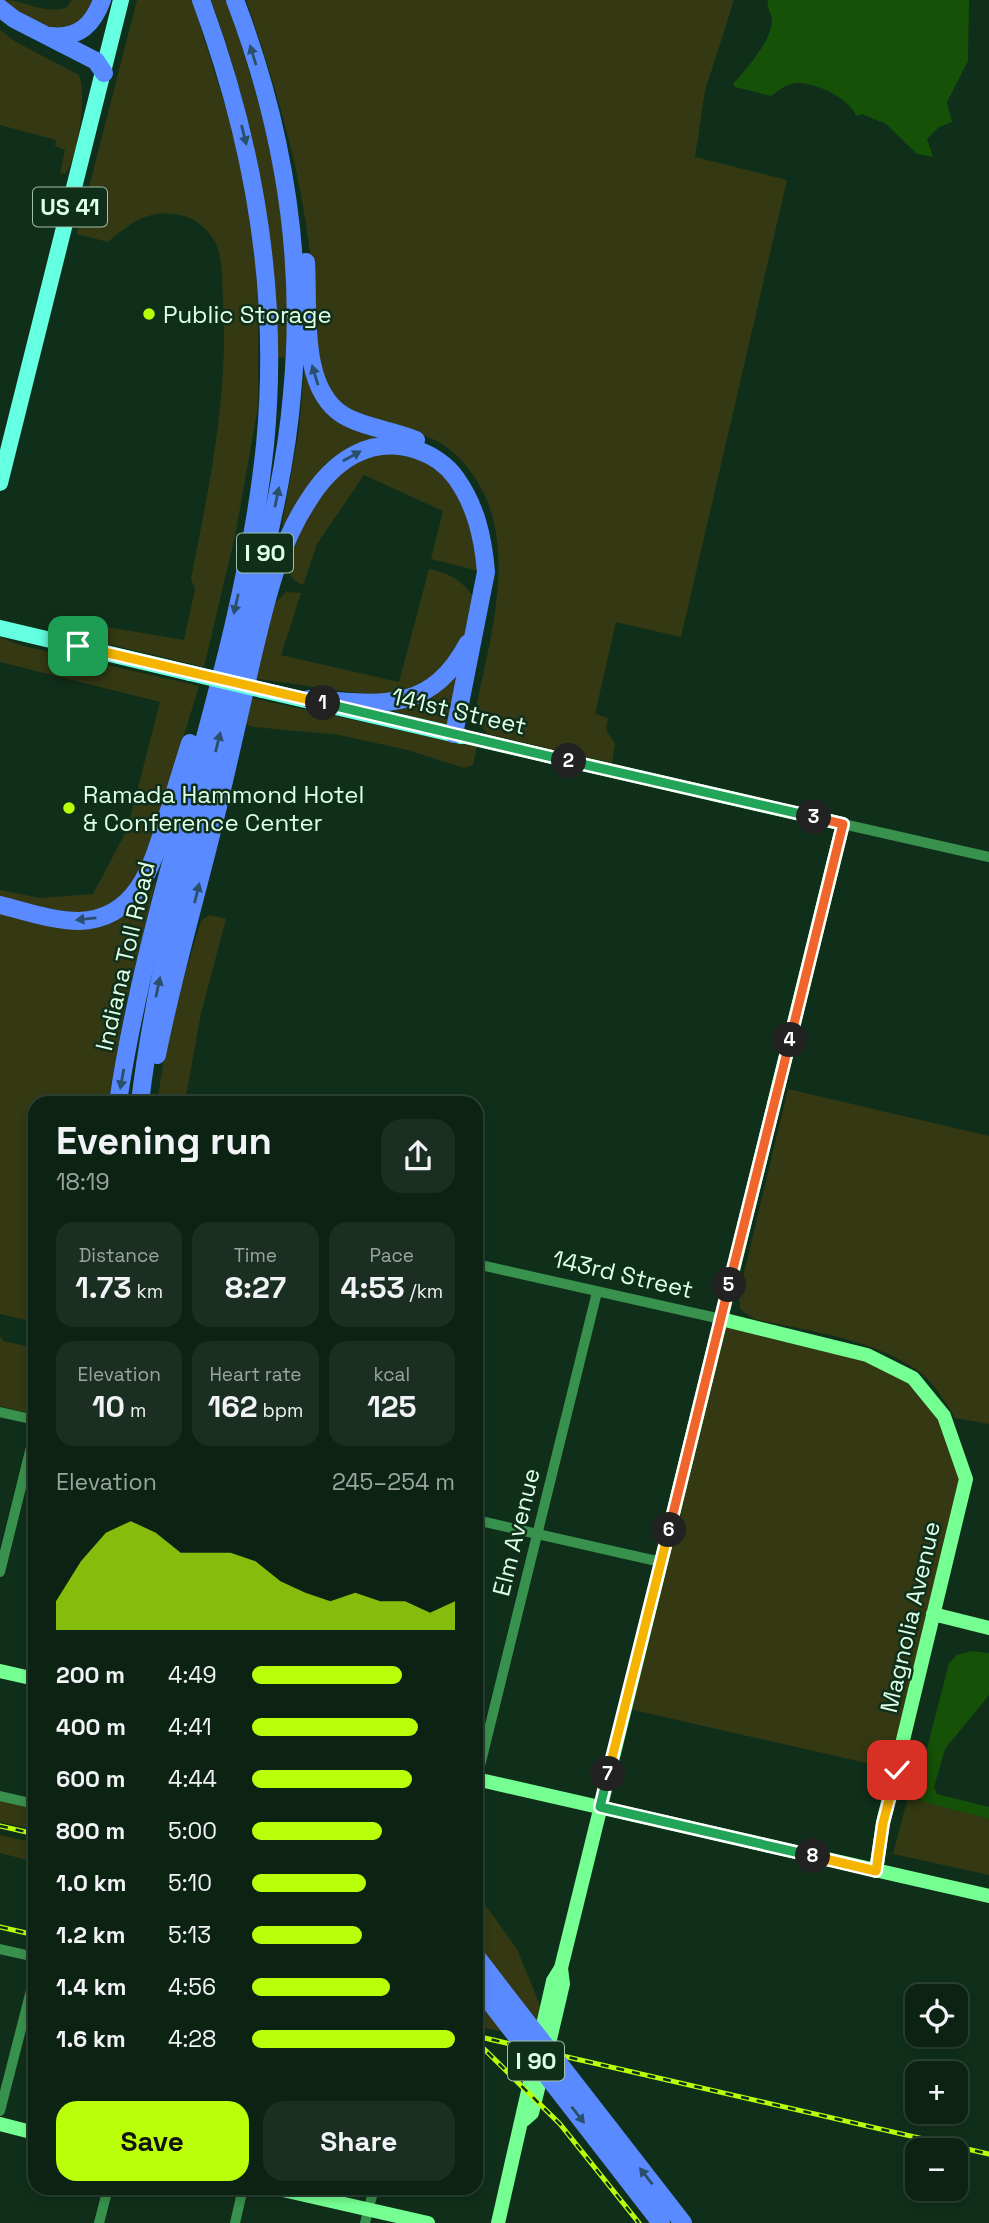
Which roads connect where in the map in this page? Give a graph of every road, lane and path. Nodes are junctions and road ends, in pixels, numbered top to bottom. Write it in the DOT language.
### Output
graph roads {
  1 [pos="102,0"];
  2 [pos="121,0"];
  3 [pos="201,0"];
  4 [pos="235,0"];
  5 [pos="0,8"];
  6 [pos="0,20"];
  7 [pos="41,33"];
  8 [pos="104,73"];
  9 [pos="262,84"];
  10 [pos="0,482"];
  11 [pos="482,604"];
  12 [pos="0,628"];
  13 [pos="224,655"];
  14 [pos="309,699"];
  15 [pos="458,735"];
  16 [pos="843,824"];
  17 [pos="989,857"];
  18 [pos="0,905"];
  19 [pos="119,1096"];
  20 [pos="141,1096"];
  21 [pos="150,1096"];
  22 [pos="483,1266"];
  23 [pos="597,1292"];
  24 [pos="721,1319"];
  25 [pos="0,1412"];
  26 [pos="944,1416"];
  27 [pos="28,1418"];
  28 [pos="28,1459"];
  29 [pos="483,1522"];
  30 [pos="538,1534"];
  31 [pos="661,1562"];
  32 [pos="0,1572"];
  33 [pos="933,1615"];
  34 [pos="989,1628"];
  35 [pos="0,1671"];
  36 [pos="28,1677"];
  37 [pos="483,1752"];
  38 [pos="483,1782"];
  39 [pos="0,1796"];
  40 [pos="28,1802"];
  41 [pos="600,1807"];
  42 [pos="876,1871"];
  43 [pos="989,1896"];
  44 [pos="0,1949"];
  45 [pos="28,1955"];
  46 [pos="483,1965"];
  47 [pos="483,1992"];
  48 [pos="28,2002"];
  49 [pos="0,2111"];
  50 [pos="0,2124"];
  51 [pos="28,2131"];
  52 [pos="603,2134"];
  53 [pos="106,2195"];
  54 [pos="241,2195"];
  55 [pos="297,2195"];
  56 [pos="372,2195"];
  57 [pos="367,2216"];
  58 [pos="99,2223"];
  59 [pos="234,2223"];
  60 [pos="428,2223"];
  61 [pos="498,2223"];
  62 [pos="661,2223"];
  63 [pos="683,2223"];
  1 -- 7 [label="highway"];
  2 -- 8 [label="main road, US 41"];
  3 -- 13 [label="highway, Indiana Toll Road / I 90, one-way"];
  9 -- 4 [label="highway, Indiana Toll Road / I 90, one-way"];
  5 -- 7 [label="highway"];
  6 -- 8 [label="highway"];
  7 -- 8 [label="highway"];
  8 -- 10 [label="main road, US 41"];
  15 -- 9 [label="highway, one-way"];
  20 -- 9 [label="highway, Indiana Toll Road / I 90, one-way"];
  11 -- 14 [label="highway"];
  11 -- 15 [label="highway"];
  21 -- 11 [label="highway, one-way"];
  12 -- 14 [label="main road, 141st Street, bridge"];
  13 -- 18 [label="highway, one-way"];
  13 -- 19 [label="highway, Indiana Toll Road / I 90, one-way"];
  14 -- 15 [label="main road, 141st Street"];
  15 -- 16 [label="street, 141st Street"];
  16 -- 17 [label="street, 141st Street"];
  16 -- 24 [label="street"];
  22 -- 23 [label="street, 143rd Street"];
  23 -- 24 [label="street, 143rd Street"];
  23 -- 30 [label="street, Elm Avenue"];
  24 -- 26 [label="street, 143rd Street"];
  24 -- 31 [label="street"];
  25 -- 27 [label="street"];
  26 -- 33 [label="street, Magnolia Avenue"];
  28 -- 32 [label="street"];
  29 -- 30 [label="street"];
  30 -- 31 [label="street"];
  30 -- 37 [label="street, Elm Avenue"];
  31 -- 41 [label="street"];
  33 -- 34 [label="street"];
  33 -- 42 [label="street, Magnolia Avenue"];
  35 -- 36 [label="street"];
  38 -- 41 [label="street"];
  39 -- 40 [label="street"];
  41 -- 42 [label="street"];
  41 -- 61 [label="street"];
  42 -- 43 [label="street"];
  44 -- 45 [label="street"];
  46 -- 52 [label="highway, I 90, bridge"];
  47 -- 52 [label="highway, I 90, one-way, bridge"];
  48 -- 49 [label="street"];
  50 -- 51 [label="street"];
  52 -- 62 [label="highway, I 90"];
  63 -- 52 [label="highway, I 90, one-way"];
  53 -- 58 [label="street"];
  54 -- 59 [label="street"];
  55 -- 57 [label="street"];
  56 -- 57 [label="street"];
  57 -- 60 [label="street"];
}
